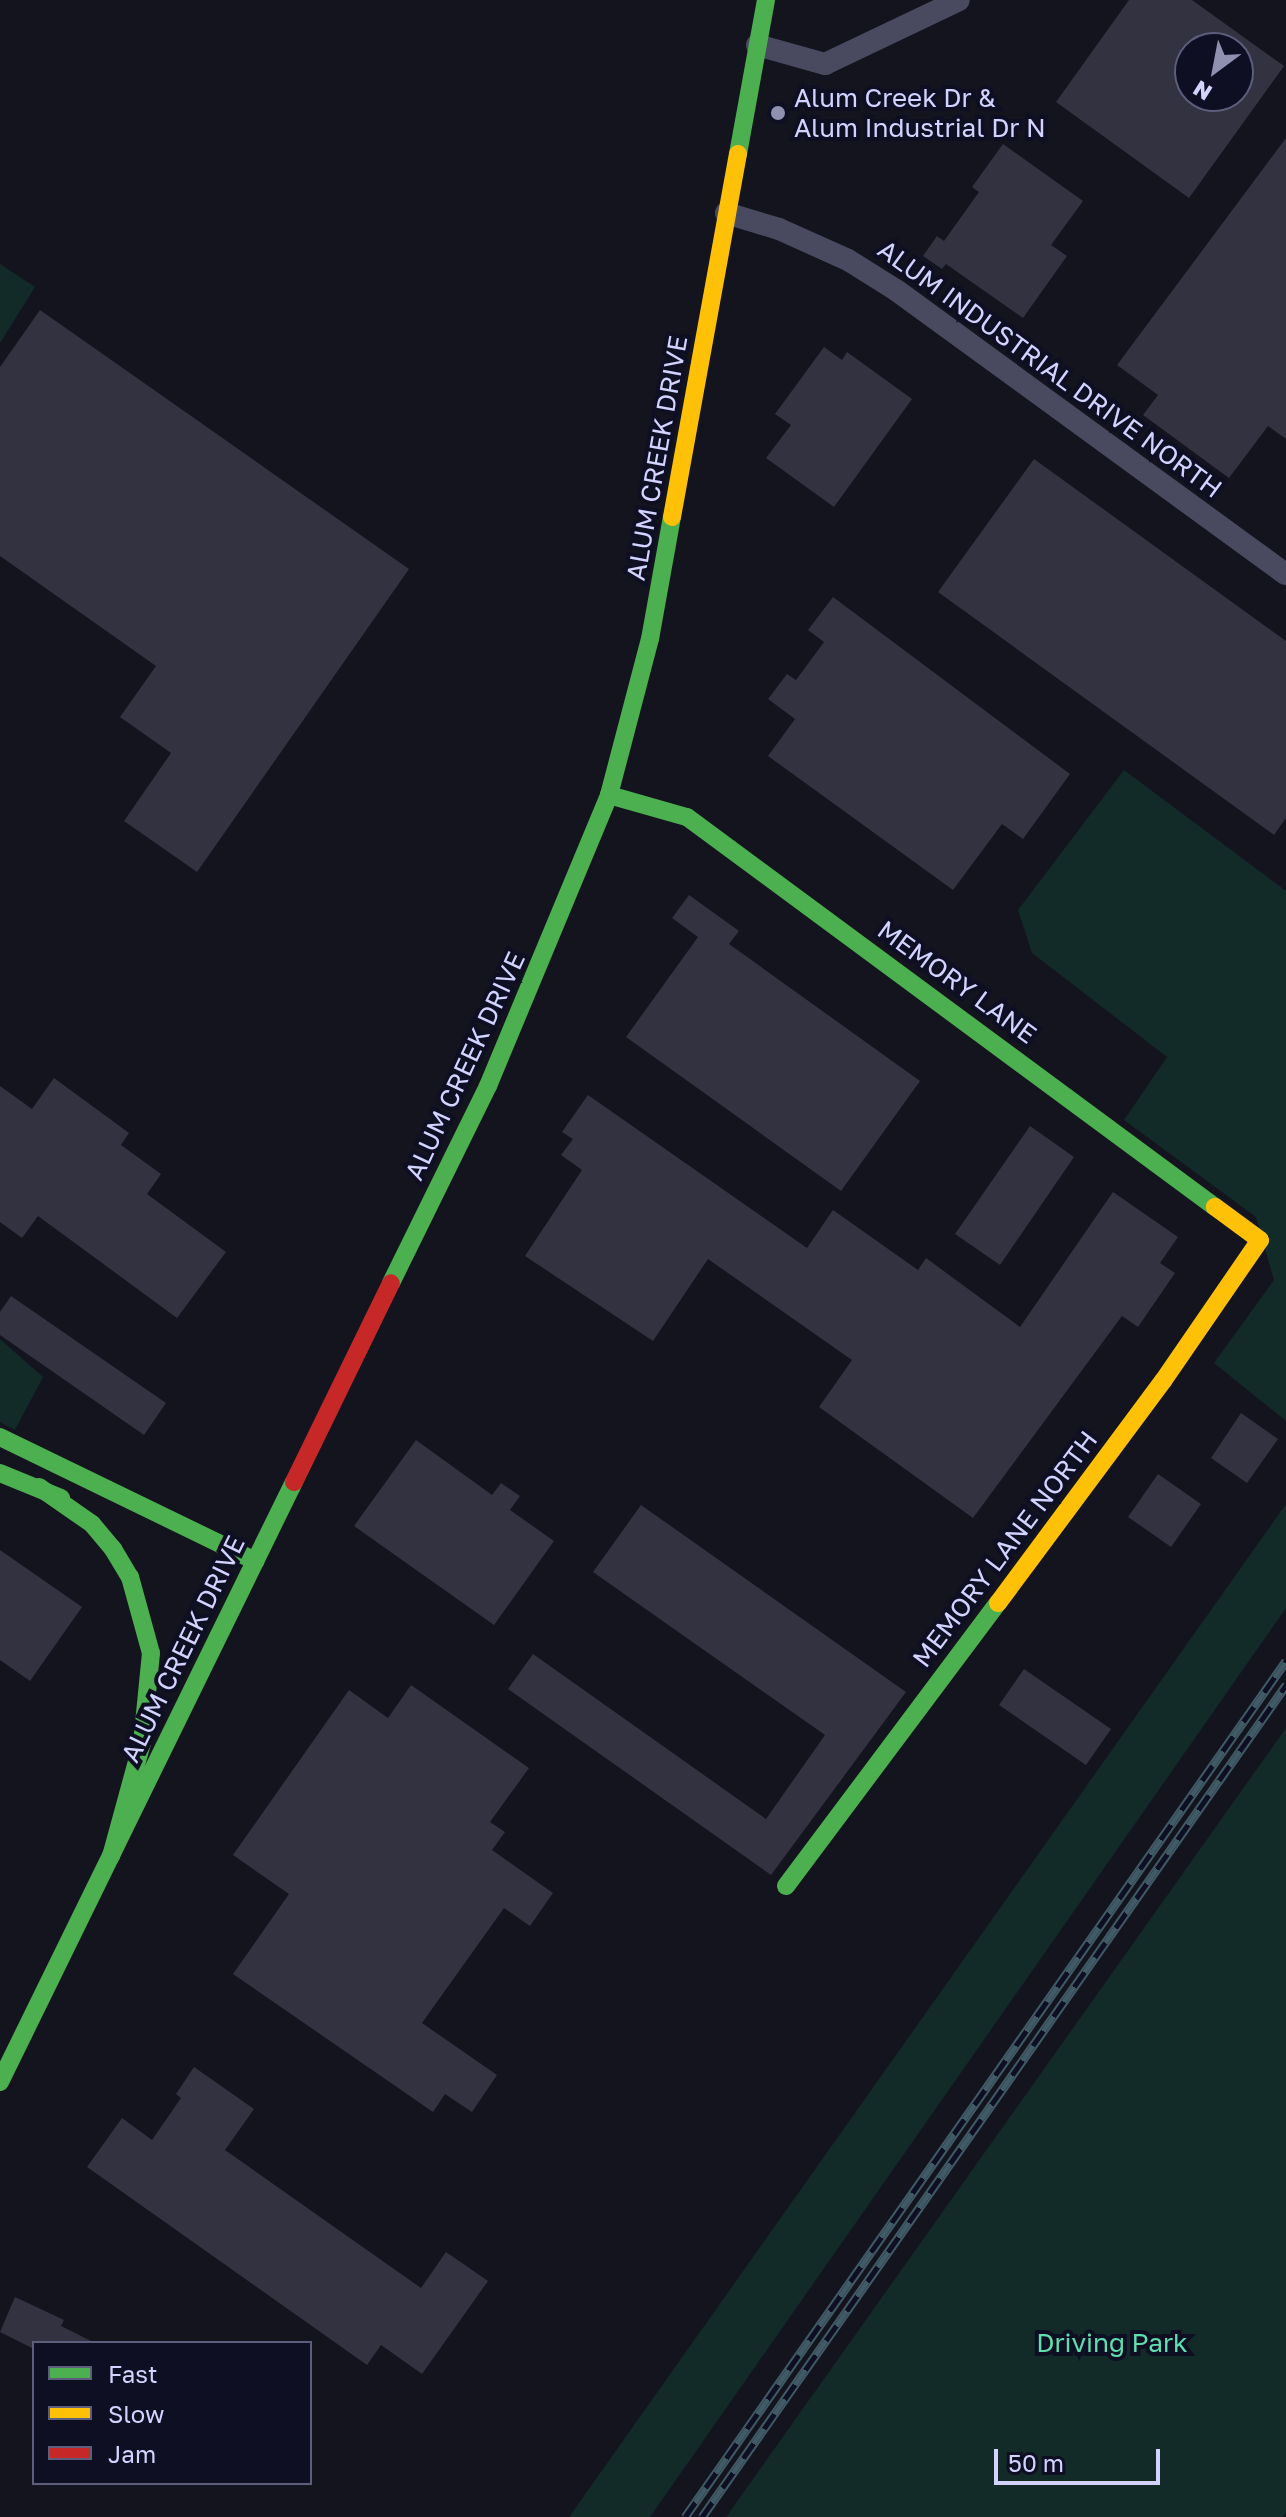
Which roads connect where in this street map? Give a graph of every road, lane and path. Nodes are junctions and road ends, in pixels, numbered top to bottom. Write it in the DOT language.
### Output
graph roads {
  1 [pos="766,0"];
  2 [pos="959,0"];
  3 [pos="757,45"];
  4 [pos="726,213"];
  5 [pos="1286,574"];
  6 [pos="609,795"];
  7 [pos="1260,1240"];
  8 [pos="0,1437"];
  9 [pos="0,1473"];
  10 [pos="39,1487"];
  11 [pos="121,1526"];
  12 [pos="255,1561"];
  13 [pos="229,1568"];
  14 [pos="111,1856"];
  15 [pos="786,1886"];
  16 [pos="0,2082"];
  1 -- 3 [label="main road, ALUM CREEK DRIVE"];
  2 -- 3 [label="street"];
  3 -- 4 [label="main road, ALUM CREEK DRIVE"];
  4 -- 5 [label="street, ALUM INDUSTRIAL DRIVE NORTH"];
  4 -- 6 [label="main road, ALUM CREEK DRIVE"];
  6 -- 7 [label="main road, MEMORY LANE"];
  6 -- 12 [label="main road, ALUM CREEK DRIVE"];
  7 -- 15 [label="main road, MEMORY LANE NORTH"];
  8 -- 12 [label="main road"];
  9 -- 10 [label="main road"];
  10 -- 11 [label="main road"];
  10 -- 14 [label="main road"];
  12 -- 13 [label="main road"];
  12 -- 14 [label="main road, ALUM CREEK DRIVE"];
  14 -- 16 [label="main road, ALUM CREEK DRIVE"];
}
